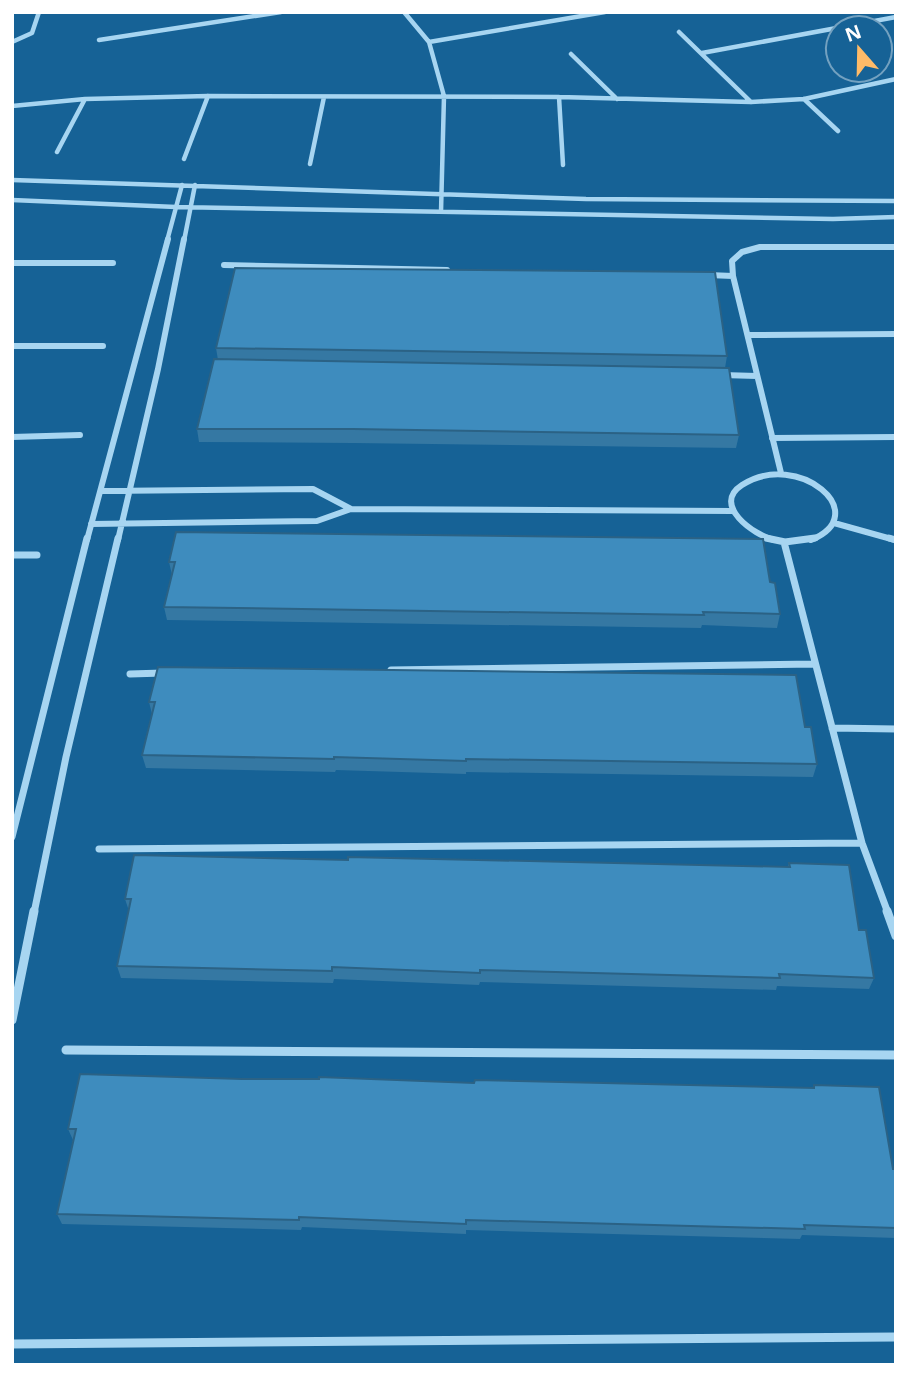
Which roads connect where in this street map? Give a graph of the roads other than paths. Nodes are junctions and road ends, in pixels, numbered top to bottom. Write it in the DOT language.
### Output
graph roads {
  1 [pos="39,12"];
  2 [pos="281,12"];
  3 [pos="404,12"];
  4 [pos="569,12"];
  5 [pos="605,12"];
  6 [pos="575,17"];
  7 [pos="896,17"];
  8 [pos="679,32"];
  9 [pos="99,40"];
  10 [pos="429,42"];
  11 [pos="12,43"];
  12 [pos="702,53"];
  13 [pos="572,54"];
  14 [pos="896,79"];
  15 [pos="208,96"];
  16 [pos="444,96"];
  17 [pos="324,97"];
  18 [pos="559,97"];
  19 [pos="85,99"];
  20 [pos="617,99"];
  21 [pos="804,99"];
  22 [pos="751,102"];
  23 [pos="12,106"];
  24 [pos="838,131"];
  25 [pos="57,152"];
  26 [pos="184,159"];
  27 [pos="310,164"];
  28 [pos="563,166"];
  29 [pos="12,180"];
  30 [pos="182,185"];
  31 [pos="195,185"];
  32 [pos="442,194"];
  33 [pos="12,200"];
  34 [pos="896,201"];
  35 [pos="176,207"];
  36 [pos="190,207"];
  37 [pos="441,212"];
  38 [pos="896,217"];
  39 [pos="896,247"];
  40 [pos="12,263"];
  41 [pos="113,263"];
  42 [pos="224,265"];
  43 [pos="458,270"];
  44 [pos="706,275"];
  45 [pos="733,276"];
  46 [pos="896,334"];
  47 [pos="748,335"];
  48 [pos="12,346"];
  49 [pos="103,346"];
  50 [pos="715,375"];
  51 [pos="757,376"];
  52 [pos="80,435"];
  53 [pos="12,437"];
  54 [pos="896,437"];
  55 [pos="772,438"];
  56 [pos="781,473"];
  57 [pos="102,491"];
  58 [pos="129,491"];
  59 [pos="352,509"];
  60 [pos="732,511"];
  61 [pos="834,523"];
  62 [pos="90,524"];
  63 [pos="122,524"];
  64 [pos="896,540"];
  65 [pos="784,542"];
  66 [pos="12,555"];
  67 [pos="37,555"];
  68 [pos="814,664"];
  69 [pos="381,670"];
  70 [pos="172,673"];
  71 [pos="130,674"];
  72 [pos="832,728"];
  73 [pos="896,729"];
  74 [pos="12,837"];
  75 [pos="862,843"];
  76 [pos="99,849"];
  77 [pos="896,936"];
  78 [pos="12,1020"];
  79 [pos="66,1050"];
  80 [pos="896,1055"];
  81 [pos="896,1337"];
  82 [pos="12,1344"];
  1 -- 11 [label="street"];
  2 -- 9 [label="street"];
  3 -- 10 [label="street"];
  4 -- 6 [label="street"];
  5 -- 6 [label="street"];
  6 -- 10 [label="street"];
  7 -- 12 [label="street"];
  8 -- 12 [label="street"];
  10 -- 16 [label="street"];
  12 -- 22 [label="street"];
  13 -- 20 [label="street"];
  14 -- 21 [label="street"];
  15 -- 17 [label="street"];
  15 -- 19 [label="street"];
  15 -- 26 [label="street"];
  16 -- 17 [label="street"];
  16 -- 18 [label="street"];
  16 -- 32 [label="street"];
  17 -- 27 [label="street"];
  18 -- 20 [label="street"];
  18 -- 28 [label="street"];
  19 -- 23 [label="street"];
  19 -- 25 [label="street"];
  20 -- 22 [label="street"];
  21 -- 22 [label="street"];
  21 -- 24 [label="street"];
  29 -- 30 [label="street"];
  30 -- 31 [label="street"];
  30 -- 35 [label="street"];
  31 -- 32 [label="street"];
  31 -- 36 [label="street"];
  32 -- 34 [label="street"];
  32 -- 37 [label="street"];
  33 -- 35 [label="street"];
  35 -- 36 [label="street"];
  35 -- 57 [label="street"];
  36 -- 37 [label="street"];
  36 -- 58 [label="street"];
  37 -- 38 [label="street"];
  39 -- 45 [label="street"];
  40 -- 41 [label="street"];
  42 -- 43 [label="street"];
  44 -- 45 [label="street"];
  45 -- 47 [label="street"];
  46 -- 47 [label="street"];
  47 -- 51 [label="street"];
  48 -- 49 [label="street"];
  50 -- 51 [label="street"];
  51 -- 55 [label="street"];
  52 -- 53 [label="street"];
  54 -- 55 [label="street"];
  55 -- 56 [label="street"];
  56 -- 60 [label="street"];
  56 -- 61 [label="street"];
  57 -- 58 [label="street"];
  57 -- 62 [label="street"];
  58 -- 59 [label="street"];
  58 -- 63 [label="street"];
  59 -- 60 [label="street"];
  59 -- 63 [label="street"];
  60 -- 65 [label="street"];
  61 -- 64 [label="street"];
  61 -- 65 [label="street"];
  62 -- 63 [label="street"];
  62 -- 74 [label="street"];
  63 -- 78 [label="street"];
  65 -- 68 [label="street"];
  66 -- 67 [label="street"];
  68 -- 69 [label="street"];
  68 -- 72 [label="street"];
  70 -- 71 [label="street"];
  72 -- 73 [label="street"];
  72 -- 75 [label="street"];
  75 -- 76 [label="street"];
  75 -- 77 [label="street"];
  79 -- 80 [label="street"];
  81 -- 82 [label="street"];
}
